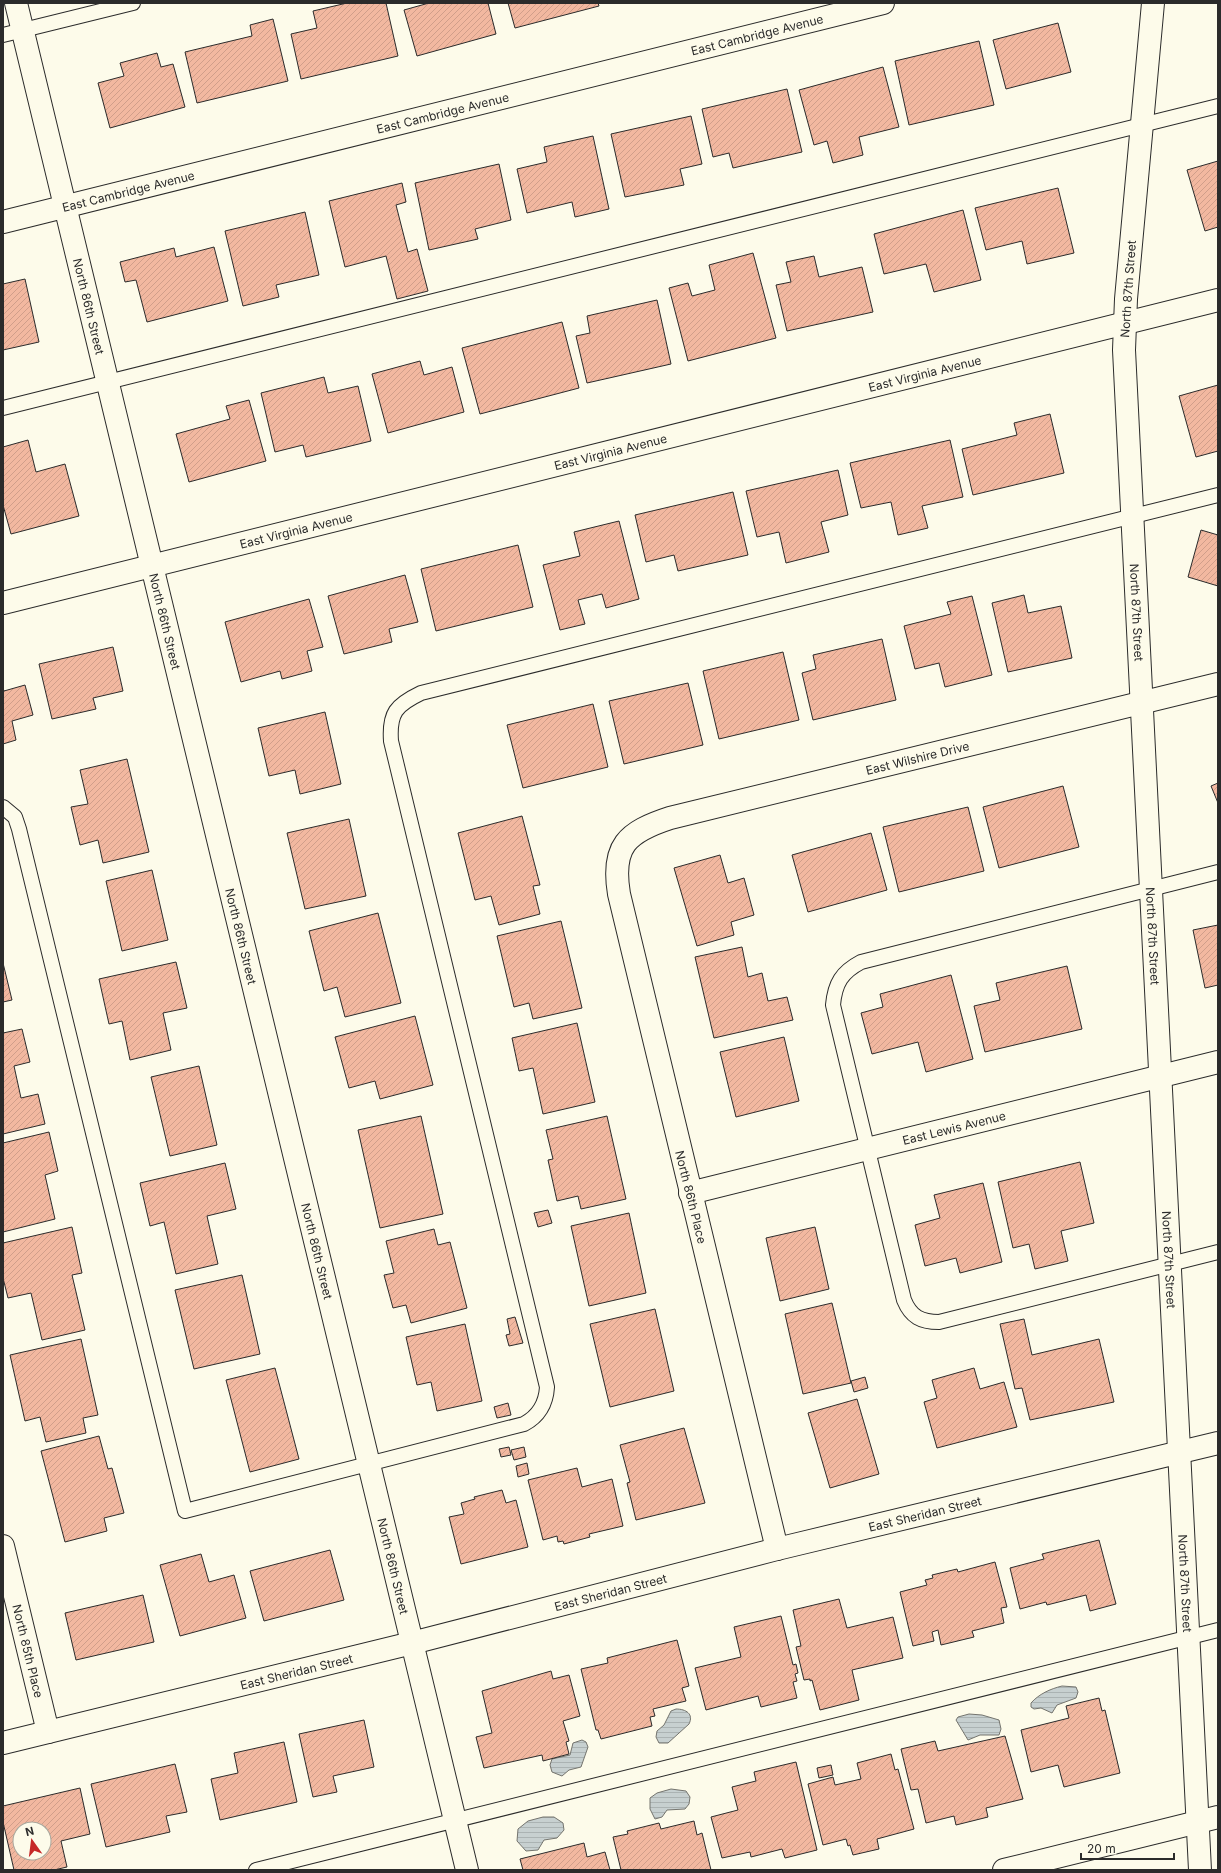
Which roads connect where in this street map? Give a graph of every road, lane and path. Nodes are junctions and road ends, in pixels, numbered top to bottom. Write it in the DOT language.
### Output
graph roads {
  1 [pos="16,3"];
  2 [pos="132,3"];
  3 [pos="883,3"];
  4 [pos="1153,3"];
  5 [pos="13,33"];
  6 [pos="1218,106"];
  7 [pos="1142,125"];
  8 [pos="64,207"];
  9 [pos="3,222"];
  10 [pos="1218,300"];
  11 [pos="1125,324"];
  12 [pos="108,382"];
  13 [pos="3,408"];
  14 [pos="1218,494"];
  15 [pos="1133,516"];
  16 [pos="152,566"];
  17 [pos="3,603"];
  18 [pos="1218,684"];
  19 [pos="1143,703"];
  20 [pos="3,807"];
  21 [pos="624,845"];
  22 [pos="1218,872"];
  23 [pos="1151,888"];
  24 [pos="1218,1062"];
  25 [pos="1162,1076"];
  26 [pos="868,1148"];
  27 [pos="690,1193"];
  28 [pos="1218,1252"];
  29 [pos="1170,1264"];
  30 [pos="1218,1443"];
  31 [pos="1180,1452"];
  32 [pos="368,1463"];
  33 [pos="3,1546"];
  34 [pos="777,1549"];
  35 [pos="1218,1630"];
  36 [pos="1190,1637"];
  37 [pos="412,1643"];
  38 [pos="48,1732"];
  39 [pos="3,1743"];
  40 [pos="1208,1819"];
  41 [pos="455,1820"];
  42 [pos="256,1870"];
  43 [pos="467,1870"];
  44 [pos="1004,1870"];
  45 [pos="1200,1870"];
  1 -- 5 [label="street, North 86th Street"];
  2 -- 5 [label="lane"];
  3 -- 8 [label="street, East Cambridge Avenue"];
  4 -- 7 [label="street, North 87th Street"];
  5 -- 8 [label="street, North 86th Street"];
  6 -- 7 [label="lane"];
  7 -- 11 [label="street, North 87th Street"];
  7 -- 12 [label="lane"];
  8 -- 9 [label="street, East Cambridge Avenue"];
  8 -- 12 [label="street, North 86th Street"];
  10 -- 11 [label="street, East Virginia Avenue"];
  11 -- 15 [label="street, North 87th Street"];
  11 -- 16 [label="street, East Virginia Avenue"];
  12 -- 13 [label="lane"];
  12 -- 16 [label="street, North 86th Street"];
  14 -- 15 [label="lane"];
  15 -- 19 [label="street, North 87th Street"];
  15 -- 32 [label="lane"];
  16 -- 17 [label="street, East Virginia Avenue"];
  16 -- 32 [label="street, North 86th Street"];
  18 -- 19 [label="street, East Wilshire Drive"];
  19 -- 21 [label="street, East Wilshire Drive"];
  19 -- 23 [label="street, North 87th Street"];
  20 -- 32 [label="lane"];
  21 -- 27 [label="street, North 86th Place"];
  22 -- 23 [label="lane"];
  23 -- 25 [label="street, North 87th Street"];
  23 -- 26 [label="lane"];
  24 -- 25 [label="street, East Lewis Avenue"];
  25 -- 26 [label="street, East Lewis Avenue"];
  25 -- 29 [label="street, North 87th Street"];
  26 -- 27 [label="street, East Lewis Avenue"];
  26 -- 29 [label="lane"];
  27 -- 34 [label="street, North 86th Place"];
  28 -- 29 [label="lane"];
  29 -- 31 [label="street, North 87th Street"];
  30 -- 31 [label="street, East Sheridan Street"];
  31 -- 34 [label="street, East Sheridan Street"];
  31 -- 36 [label="street, North 87th Street"];
  32 -- 37 [label="street, North 86th Street"];
  33 -- 38 [label="street, North 85th Place"];
  34 -- 37 [label="street, East Sheridan Street"];
  35 -- 36 [label="lane"];
  36 -- 40 [label="street, North 87th Street"];
  36 -- 41 [label="lane"];
  37 -- 38 [label="street, East Sheridan Street"];
  37 -- 41 [label="street, North 86th Street"];
  38 -- 39 [label="street, East Sheridan Street"];
  40 -- 44 [label="street"];
  40 -- 45 [label="street, North 87th Street"];
  41 -- 42 [label="lane"];
  41 -- 43 [label="street, North 86th Street"];
}
